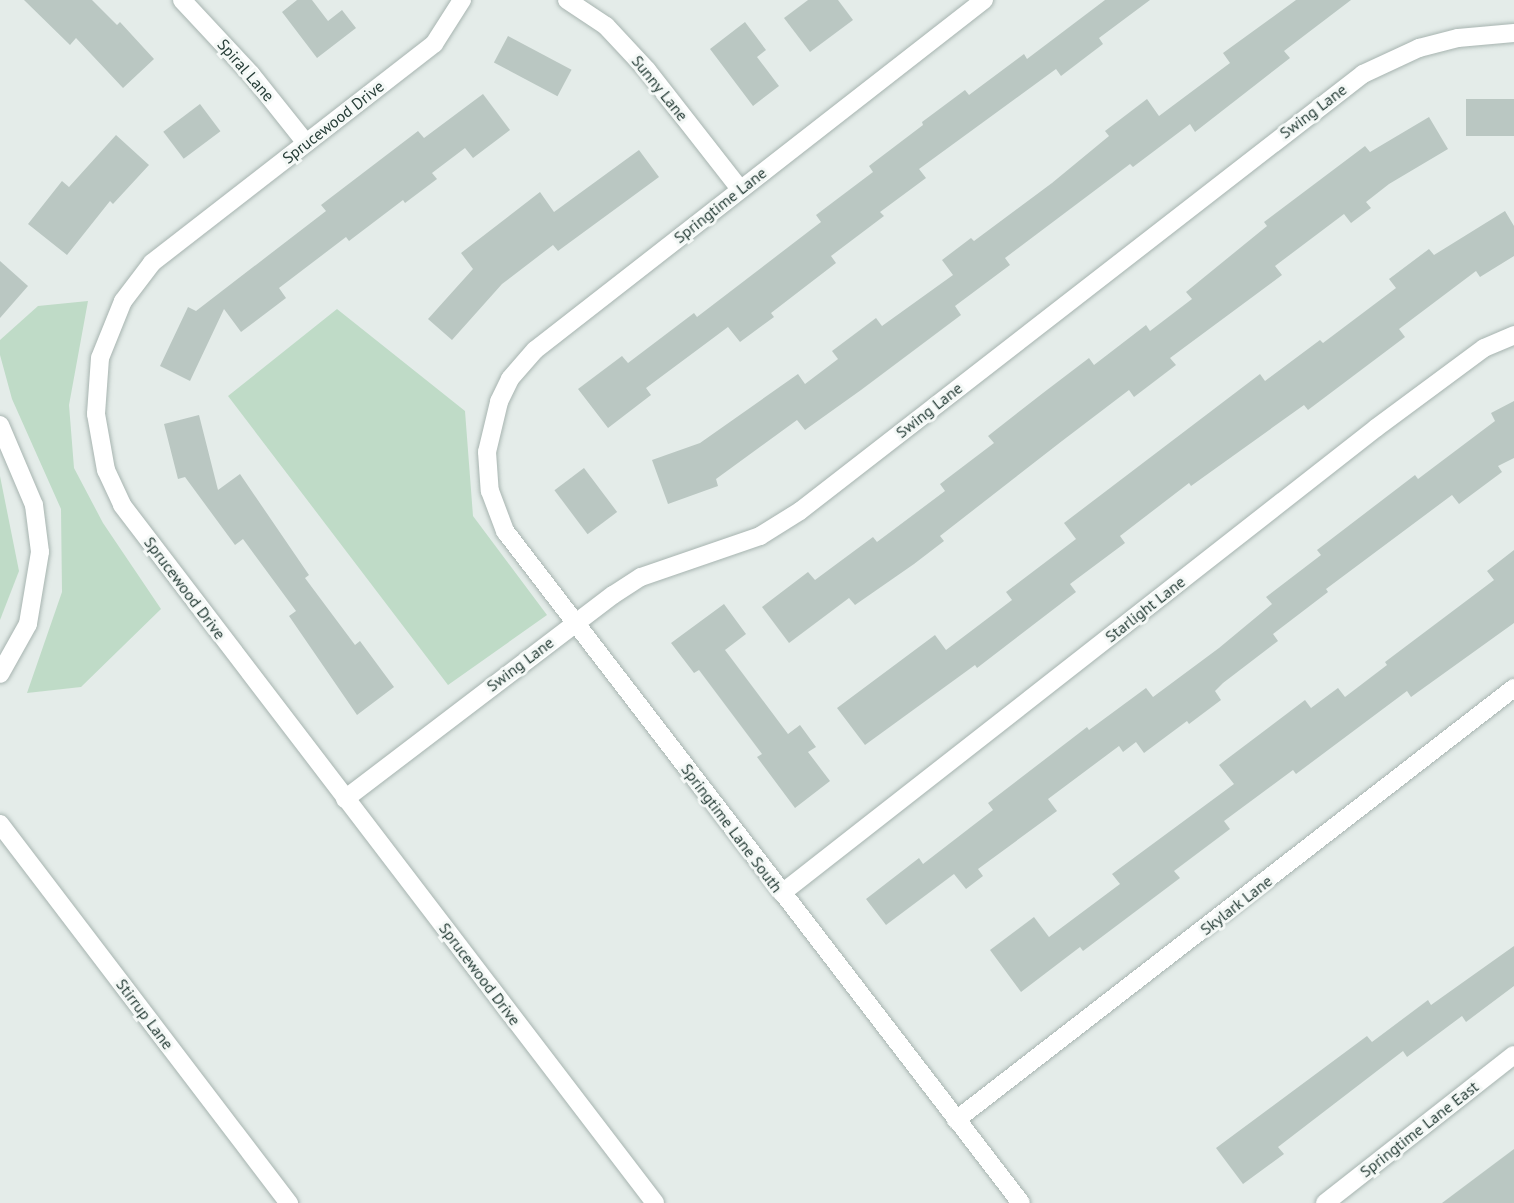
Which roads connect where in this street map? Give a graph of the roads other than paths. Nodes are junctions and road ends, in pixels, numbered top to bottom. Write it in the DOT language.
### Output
graph roads {
  1 [pos="182,0"];
  2 [pos="462,0"];
  3 [pos="567,0"];
  4 [pos="984,0"];
  5 [pos="1514,33"];
  6 [pos="306,143"];
  7 [pos="740,189"];
  8 [pos="1514,334"];
  9 [pos="0,425"];
  10 [pos="490,435"];
  11 [pos="576,624"];
  12 [pos="0,674"];
  13 [pos="1514,688"];
  14 [pos="345,798"];
  15 [pos="0,824"];
  16 [pos="782,893"];
  17 [pos="1514,1055"];
  18 [pos="956,1120"];
  19 [pos="289,1203"];
  20 [pos="655,1203"];
  21 [pos="1022,1203"];
  22 [pos="1325,1203"];
  1 -- 6 [label="street, Spiral Lane"];
  2 -- 6 [label="street, Sprucewood Drive"];
  3 -- 7 [label="street, Sunny Lane"];
  4 -- 7 [label="street, Springtime Lane"];
  5 -- 11 [label="street, Swing Lane"];
  6 -- 14 [label="street, Sprucewood Drive"];
  7 -- 10 [label="street, Springtime Lane"];
  8 -- 16 [label="street, Starlight Lane"];
  9 -- 12 [label="street"];
  10 -- 11 [label="street, Springtime Lane South"];
  11 -- 14 [label="street, Swing Lane"];
  11 -- 16 [label="street, Springtime Lane South"];
  13 -- 18 [label="street, Skylark Lane"];
  14 -- 20 [label="street, Sprucewood Drive"];
  15 -- 19 [label="street, Stirrup Lane"];
  16 -- 18 [label="street, Springtime Lane South"];
  17 -- 22 [label="street, Springtime Lane East"];
  18 -- 21 [label="street, Springtime Lane South"];
}
